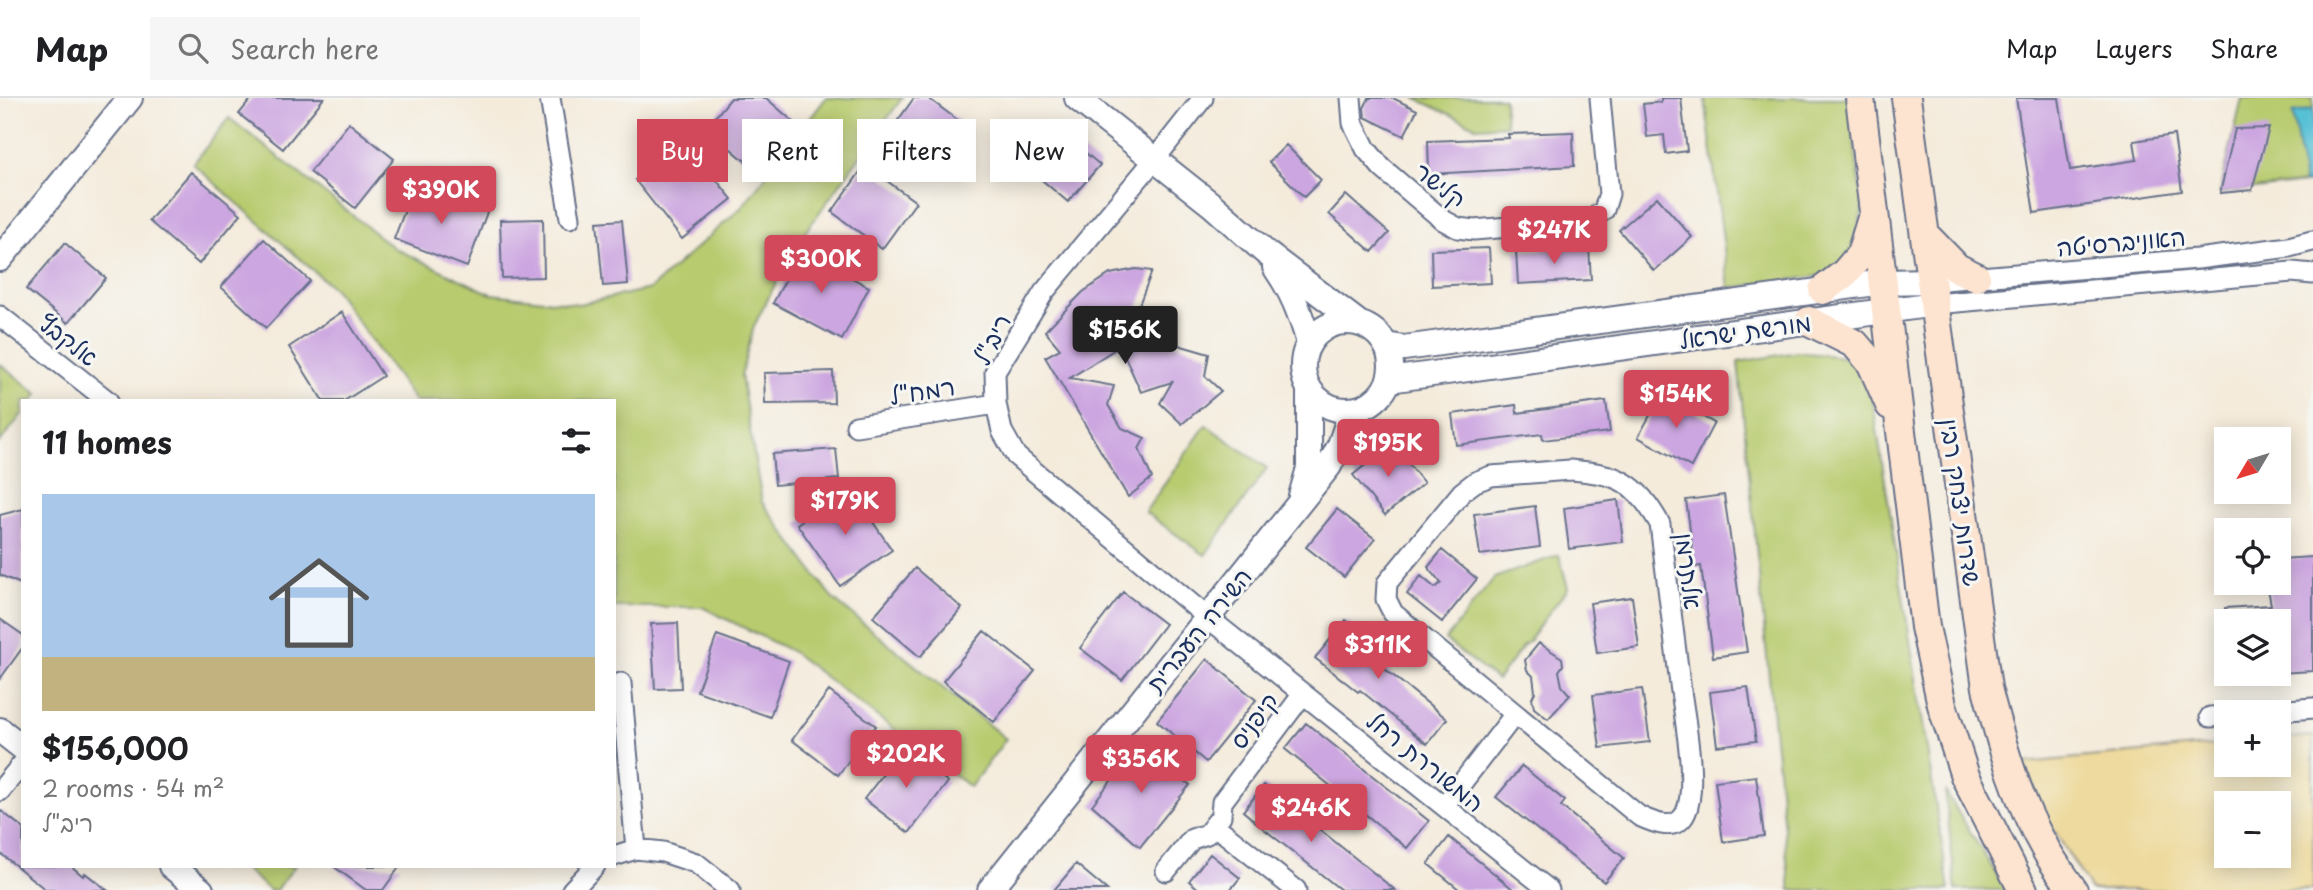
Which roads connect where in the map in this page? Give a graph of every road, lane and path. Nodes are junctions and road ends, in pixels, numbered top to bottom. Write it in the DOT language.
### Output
graph roads {
  1 [pos="130,98"];
  2 [pos="550,98"];
  3 [pos="1077,98"];
  4 [pos="1203,98"];
  5 [pos="1350,98"];
  6 [pos="1600,98"];
  7 [pos="1860,98"];
  8 [pos="1906,98"];
  9 [pos="1155,159"];
  10 [pos="1874,212"];
  11 [pos="570,218"];
  12 [pos="1925,235"];
  13 [pos="2313,240"];
  14 [pos="1265,252"];
  15 [pos="0,260"];
  16 [pos="2313,268"];
  17 [pos="2313,274"];
  18 [pos="1976,277"];
  19 [pos="1883,282"];
  20 [pos="1823,290"];
  21 [pos="1933,293"];
  22 [pos="1887,311"];
  23 [pos="0,316"];
  24 [pos="1809,321"];
  25 [pos="1360,324"];
  26 [pos="1309,343"];
  27 [pos="1386,345"];
  28 [pos="1389,380"];
  29 [pos="1308,389"];
  30 [pos="105,399"];
  31 [pos="996,404"];
  32 [pos="1352,410"];
  33 [pos="856,426"];
  34 [pos="1902,434"];
  35 [pos="1300,500"];
  36 [pos="1207,617"];
  37 [pos="621,682"];
  38 [pos="1303,694"];
  39 [pos="2313,708"];
  40 [pos="2291,710"];
  41 [pos="1515,714"];
  42 [pos="0,730"];
  43 [pos="21,746"];
  44 [pos="21,765"];
  45 [pos="0,791"];
  46 [pos="1444,806"];
  47 [pos="1214,825"];
  48 [pos="636,849"];
  49 [pos="616,855"];
  50 [pos="174,868"];
  51 [pos="593,868"];
  52 [pos="1166,871"];
  53 [pos="201,890"];
  54 [pos="572,890"];
  55 [pos="730,890"];
  56 [pos="990,890"];
  57 [pos="1296,890"];
  58 [pos="1549,890"];
  59 [pos="2023,890"];
  60 [pos="2073,890"];
  1 -- 15 [label="street"];
  2 -- 11 [label="street"];
  3 -- 9 [label="street"];
  4 -- 9 [label="street, ריב\"ל"];
  5 -- 6 [label="street, קלישר"];
  7 -- 10 [label="main road, שדרות יצחק רבין"];
  8 -- 12 [label="main road, שדרות יצחק רבין"];
  9 -- 14 [label="street"];
  9 -- 31 [label="street, ריב\"ל"];
  10 -- 19 [label="main road, שדרות יצחק רבין"];
  10 -- 20 [label="main road"];
  12 -- 18 [label="main road"];
  12 -- 21 [label="main road, שדרות יצחק רבין"];
  13 -- 16 [label="street"];
  13 -- 18 [label="street, האוניברסיטה"];
  14 -- 25 [label="street"];
  14 -- 26 [label="street"];
  17 -- 21 [label="street, האוניברסיטה"];
  18 -- 21 [label="street, האוניברסיטה"];
  19 -- 20 [label="street, מורשת ישראל"];
  19 -- 21 [label="street, מורשת ישראל"];
  19 -- 22 [label="main road, שדרות יצחק רבין"];
  20 -- 27 [label="street, מורשת ישראל"];
  21 -- 22 [label="street, מורשת ישראל"];
  21 -- 60 [label="main road, שדרות יצחק רבין"];
  22 -- 24 [label="street, מורשת ישראל"];
  22 -- 34 [label="main road, שדרות יצחק רבין"];
  23 -- 30 [label="street, אלקבץ"];
  24 -- 28 [label="street, מורשת ישראל"];
  24 -- 34 [label="main road"];
  25 -- 26 [label="street"];
  25 -- 27 [label="street"];
  26 -- 29 [label="street"];
  27 -- 28 [label="street"];
  28 -- 32 [label="street"];
  29 -- 32 [label="street"];
  29 -- 35 [label="street, השירה העברית"];
  31 -- 33 [label="street, רמח\"ל"];
  31 -- 36 [label="street, ריב\"ל"];
  32 -- 35 [label="street, השירה העברית"];
  34 -- 59 [label="main road, שדרות יצחק רבין"];
  35 -- 36 [label="street, השירה העברית"];
  36 -- 38 [label="street, המשוררת רחל"];
  36 -- 56 [label="street, השירה העברית"];
  37 -- 48 [label="street"];
  38 -- 46 [label="street, המשוררת רחל"];
  38 -- 47 [label="street, קיפניס"];
  39 -- 40 [label="street"];
  41 -- 41 [label="street, אלתרמן"];
  41 -- 46 [label="street"];
  42 -- 43 [label="street"];
  44 -- 45 [label="street"];
  46 -- 58 [label="street, המשוררת רחל"];
  47 -- 52 [label="street, קיפניס"];
  47 -- 57 [label="street"];
  48 -- 49 [label="street"];
  48 -- 55 [label="street"];
  50 -- 53 [label="street"];
  51 -- 54 [label="street"];
}
